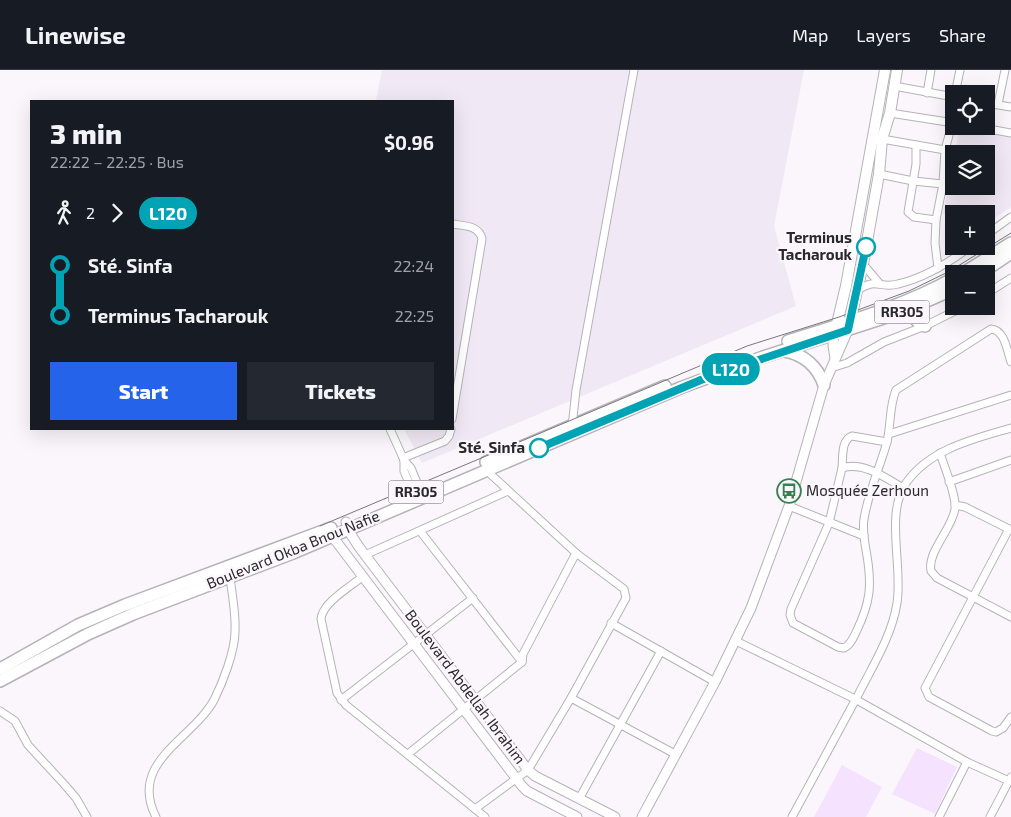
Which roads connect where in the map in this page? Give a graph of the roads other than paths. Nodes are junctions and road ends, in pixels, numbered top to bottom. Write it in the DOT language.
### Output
graph roads {
  1 [pos="634,70"];
  2 [pos="885,70"];
  3 [pos="897,70"];
  4 [pos="931,70"];
  5 [pos="960,70"];
  6 [pos="1006,70"];
  7 [pos="1011,71"];
  8 [pos="957,85"];
  9 [pos="894,86"];
  10 [pos="927,93"];
  11 [pos="945,96"];
  12 [pos="995,104"];
  13 [pos="998,104"];
  14 [pos="1011,107"];
  15 [pos="890,113"];
  16 [pos="945,122"];
  17 [pos="995,130"];
  18 [pos="1011,133"];
  19 [pos="882,139"];
  20 [pos="916,145"];
  21 [pos="945,150"];
  22 [pos="945,161"];
  23 [pos="879,174"];
  24 [pos="913,181"];
  25 [pos="943,184"];
  26 [pos="1011,217"];
  27 [pos="936,220"];
  28 [pos="454,224"];
  29 [pos="995,229"];
  30 [pos="1011,243"];
  31 [pos="1011,253"];
  32 [pos="958,255"];
  33 [pos="863,264"];
  34 [pos="976,265"];
  35 [pos="993,265"];
  36 [pos="938,268"];
  37 [pos="1011,278"];
  38 [pos="945,282"];
  39 [pos="881,285"];
  40 [pos="995,288"];
  41 [pos="858,290"];
  42 [pos="945,294"];
  43 [pos="920,306"];
  44 [pos="948,315"];
  45 [pos="850,325"];
  46 [pos="925,326"];
  47 [pos="835,330"];
  48 [pos="1008,342"];
  49 [pos="782,351"];
  50 [pos="835,358"];
  51 [pos="1011,362"];
  52 [pos="831,368"];
  53 [pos="824,385"];
  54 [pos="1011,395"];
  55 [pos="454,407"];
  56 [pos="1011,428"];
  57 [pos="571,429"];
  58 [pos="390,430"];
  59 [pos="451,430"];
  60 [pos="889,434"];
  61 [pos="887,442"];
  62 [pos="940,453"];
  63 [pos="403,459"];
  64 [pos="1011,460"];
  65 [pos="842,468"];
  66 [pos="486,470"];
  67 [pos="877,473"];
  68 [pos="949,482"];
  69 [pos="902,488"];
  70 [pos="508,492"];
  71 [pos="418,495"];
  72 [pos="955,505"];
  73 [pos="790,506"];
  74 [pos="829,523"];
  75 [pos="347,526"];
  76 [pos="420,530"];
  77 [pos="1010,530"];
  78 [pos="330,533"];
  79 [pos="864,536"];
  80 [pos="576,553"];
  81 [pos="365,555"];
  82 [pos="230,577"];
  83 [pos="362,577"];
  84 [pos="973,597"];
  85 [pos="472,598"];
  86 [pos="1011,617"];
  87 [pos="611,623"];
  88 [pos="426,635"];
  89 [pos="736,641"];
  90 [pos="414,644"];
  91 [pos="661,651"];
  92 [pos="522,662"];
  93 [pos="0,669"];
  94 [pos="0,681"];
  95 [pos="715,682"];
  96 [pos="571,698"];
  97 [pos="856,698"];
  98 [pos="341,700"];
  99 [pos="475,700"];
  100 [pos="464,710"];
  101 [pos="0,711"];
  102 [pos="1011,717"];
  103 [pos="620,725"];
  104 [pos="408,754"];
  105 [pos="675,754"];
  106 [pos="967,762"];
  107 [pos="528,770"];
  108 [pos="516,780"];
  109 [pos="1010,784"];
  110 [pos="579,799"];
  111 [pos="475,809"];
  112 [pos="88,817"];
  113 [pos="156,817"];
  114 [pos="485,817"];
  115 [pos="577,817"];
  116 [pos="615,817"];
  117 [pos="642,817"];
  118 [pos="792,817"];
  119 [pos="939,817"];
  120 [pos="990,817"];
  1 -- 57 [label="street"];
  2 -- 47 [label="main road"];
  3 -- 9 [label="main road"];
  4 -- 10 [label="street"];
  5 -- 8 [label="street"];
  6 -- 7 [label="street"];
  6 -- 13 [label="street"];
  9 -- 10 [label="street"];
  9 -- 15 [label="main road"];
  10 -- 11 [label="street"];
  12 -- 13 [label="street"];
  13 -- 14 [label="street"];
  15 -- 16 [label="street"];
  15 -- 19 [label="main road"];
  17 -- 18 [label="street"];
  19 -- 20 [label="street"];
  19 -- 23 [label="main road"];
  20 -- 21 [label="street"];
  20 -- 24 [label="street"];
  22 -- 25 [label="street"];
  23 -- 24 [label="street"];
  23 -- 33 [label="main road"];
  24 -- 25 [label="street"];
  24 -- 27 [label="street"];
  25 -- 27 [label="street"];
  26 -- 29 [label="street"];
  27 -- 36 [label="street"];
  28 -- 55 [label="street"];
  30 -- 34 [label="main road"];
  31 -- 35 [label="main road"];
  32 -- 36 [label="street"];
  33 -- 39 [label="street"];
  33 -- 41 [label="main road"];
  36 -- 39 [label="street"];
  37 -- 40 [label="street"];
  38 -- 45 [label="main road, Boulevard Okba Bnou Nafie / RR305"];
  39 -- 41 [label="street"];
  41 -- 45 [label="main road"];
  42 -- 43 [label="main road, Boulevard Okba Bnou Nafie / RR305"];
  43 -- 45 [label="main road, Boulevard Okba Bnou Nafie / RR305"];
  43 -- 46 [label="main road"];
  44 -- 46 [label="street"];
  45 -- 47 [label="main road, Boulevard Okba Bnou Nafie / RR305"];
  45 -- 50 [label="street"];
  46 -- 52 [label="street"];
  47 -- 49 [label="main road, Boulevard Okba Bnou Nafie / RR305"];
  47 -- 50 [label="street"];
  47 -- 57 [label="main road, Boulevard Okba Bnou Nafie / RR305"];
  48 -- 51 [label="street"];
  48 -- 60 [label="street"];
  49 -- 53 [label="main road"];
  49 -- 57 [label="main road, Boulevard Okba Bnou Nafie / RR305"];
  50 -- 52 [label="street"];
  52 -- 53 [label="street"];
  53 -- 73 [label="street"];
  54 -- 60 [label="street"];
  56 -- 62 [label="street"];
  57 -- 66 [label="main road, Boulevard Okba Bnou Nafie / RR305"];
  57 -- 71 [label="main road, Boulevard Okba Bnou Nafie / RR305"];
  58 -- 63 [label="street"];
  59 -- 63 [label="street"];
  60 -- 61 [label="street"];
  61 -- 65 [label="street"];
  61 -- 67 [label="street"];
  62 -- 68 [label="street"];
  62 -- 69 [label="street"];
  63 -- 71 [label="street"];
  64 -- 68 [label="street"];
  65 -- 67 [label="street"];
  65 -- 74 [label="street"];
  66 -- 70 [label="street"];
  66 -- 71 [label="main road, Boulevard Okba Bnou Nafie / RR305"];
  67 -- 69 [label="street"];
  67 -- 79 [label="street"];
  68 -- 72 [label="street"];
  69 -- 97 [label="street"];
  70 -- 76 [label="street"];
  70 -- 80 [label="street"];
  71 -- 75 [label="main road, Boulevard Okba Bnou Nafie / RR305"];
  72 -- 77 [label="street"];
  72 -- 84 [label="street"];
  73 -- 74 [label="street"];
  73 -- 89 [label="street"];
  74 -- 79 [label="street"];
  74 -- 79 [label="street"];
  75 -- 78 [label="main road, Boulevard Okba Bnou Nafie / RR305"];
  75 -- 81 [label="street, Boulevard Abdellah Ibrahim"];
  76 -- 81 [label="street"];
  76 -- 85 [label="street"];
  77 -- 84 [label="street"];
  78 -- 82 [label="main road, Boulevard Okba Bnou Nafie / RR305"];
  78 -- 83 [label="street, Boulevard Abdellah Ibrahim"];
  78 -- 93 [label="main road, Boulevard Okba Bnou Nafie / RR305"];
  80 -- 87 [label="street"];
  80 -- 92 [label="street"];
  81 -- 88 [label="street, Boulevard Abdellah Ibrahim"];
  82 -- 94 [label="main road, Boulevard Okba Bnou Nafie / RR305"];
  82 -- 113 [label="street"];
  83 -- 90 [label="street, Boulevard Abdellah Ibrahim"];
  83 -- 98 [label="street"];
  84 -- 86 [label="street"];
  84 -- 102 [label="street"];
  85 -- 88 [label="street"];
  85 -- 92 [label="street"];
  87 -- 91 [label="street"];
  87 -- 96 [label="street"];
  88 -- 90 [label="street"];
  88 -- 99 [label="street, Boulevard Abdellah Ibrahim"];
  89 -- 95 [label="street"];
  89 -- 97 [label="street"];
  90 -- 98 [label="street"];
  90 -- 100 [label="street, Boulevard Abdellah Ibrahim"];
  91 -- 95 [label="street"];
  91 -- 103 [label="street"];
  92 -- 99 [label="street"];
  95 -- 105 [label="street"];
  96 -- 103 [label="street"];
  96 -- 107 [label="street"];
  97 -- 106 [label="street"];
  97 -- 118 [label="street"];
  98 -- 104 [label="street"];
  99 -- 100 [label="street"];
  99 -- 107 [label="street, Boulevard Abdellah Ibrahim"];
  100 -- 104 [label="street"];
  100 -- 108 [label="street, Boulevard Abdellah Ibrahim"];
  101 -- 112 [label="street"];
  103 -- 105 [label="street"];
  103 -- 110 [label="street"];
  104 -- 111 [label="street"];
  105 -- 117 [label="street"];
  106 -- 109 [label="street"];
  106 -- 119 [label="street"];
  107 -- 108 [label="street"];
  107 -- 110 [label="street, Boulevard Abdellah Ibrahim"];
  108 -- 111 [label="street"];
  108 -- 115 [label="street, Boulevard Abdellah Ibrahim"];
  109 -- 120 [label="street"];
  110 -- 116 [label="street, Boulevard Abdellah Ibrahim"];
  111 -- 114 [label="street"];
}
